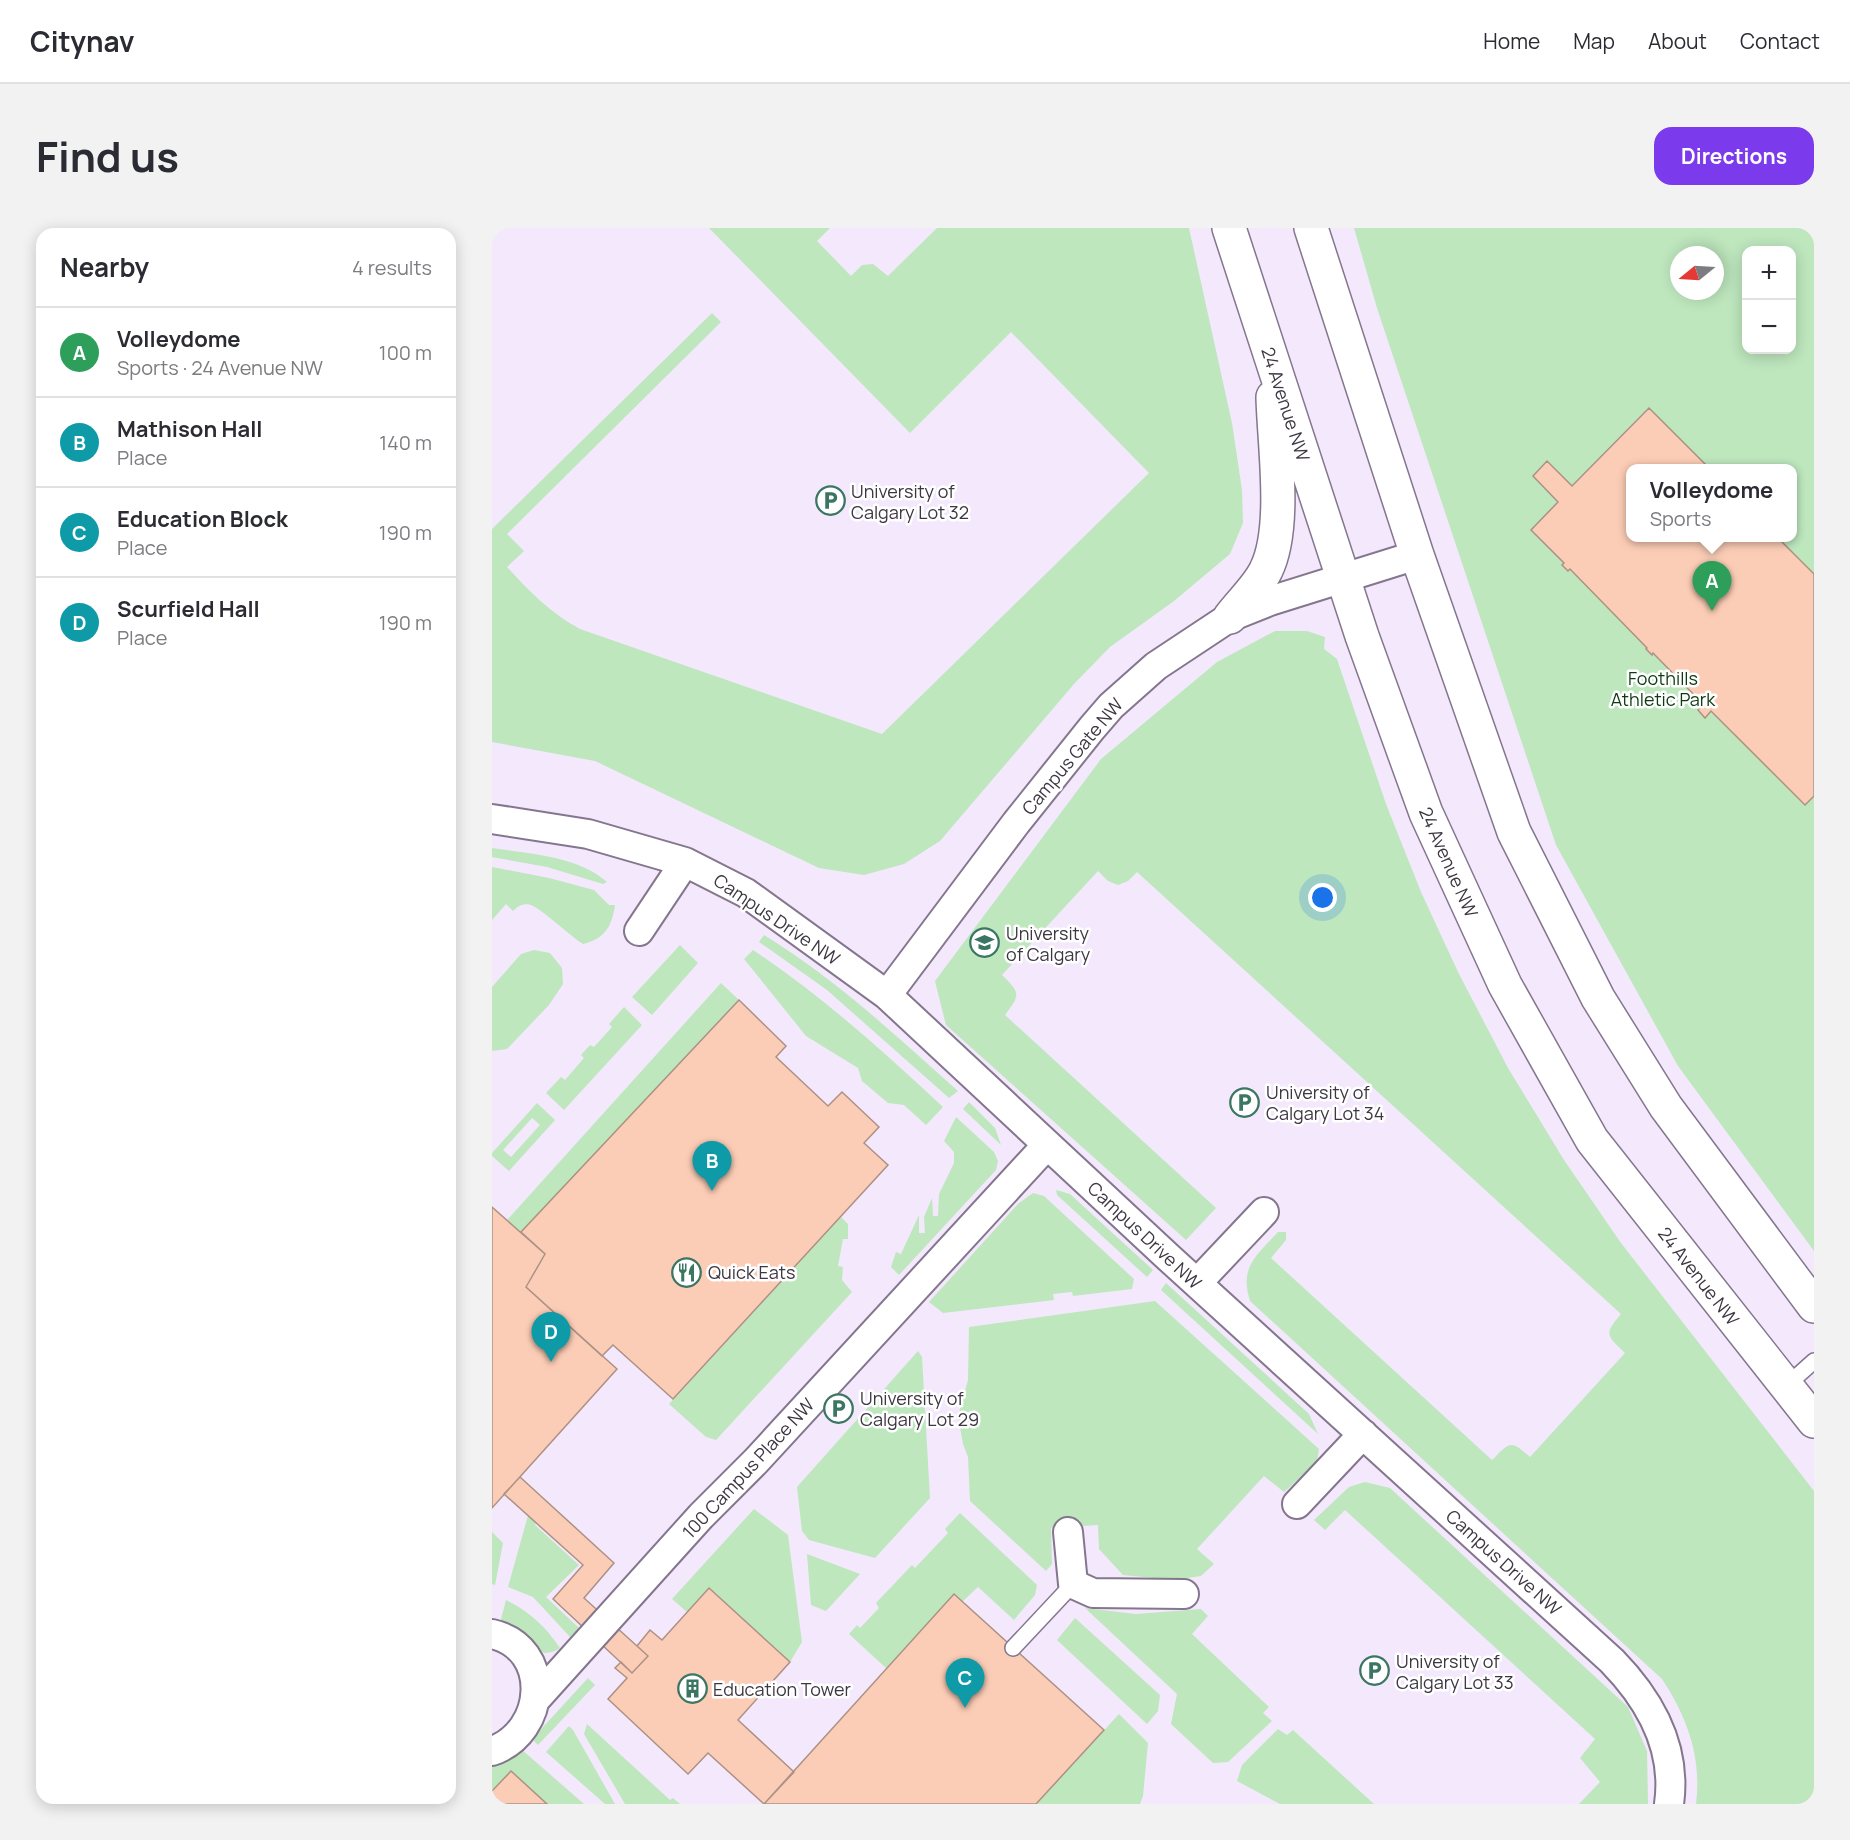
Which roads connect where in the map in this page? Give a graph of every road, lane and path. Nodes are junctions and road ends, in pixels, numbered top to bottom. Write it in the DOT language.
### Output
graph roads {
  1 [pos="1229,228"];
  2 [pos="1311,228"];
  3 [pos="1272,362"];
  4 [pos="1417,555"];
  5 [pos="1343,578"];
  6 [pos="1230,617"];
  7 [pos="492,819"];
  8 [pos="686,862"];
  9 [pos="639,931"];
  10 [pos="887,995"];
  11 [pos="1047,1145"];
  12 [pos="1264,1212"];
  13 [pos="1197,1283"];
  14 [pos="1814,1306"];
  15 [pos="1814,1361"];
  16 [pos="1786,1386"];
  17 [pos="1814,1421"];
  18 [pos="1363,1434"];
  19 [pos="1298,1504"];
  20 [pos="1068,1532"];
  21 [pos="1073,1584"];
  22 [pos="1184,1594"];
  23 [pos="492,1634"];
  24 [pos="1013,1648"];
  25 [pos="573,1660"];
  26 [pos="532,1669"];
  27 [pos="536,1699"];
  28 [pos="492,1751"];
  29 [pos="1669,1804"];
  1 -- 3 [label="street, 24 Avenue NW"];
  2 -- 4 [label="street"];
  3 -- 5 [label="street, 24 Avenue NW"];
  3 -- 6 [label="street"];
  4 -- 5 [label="street, Campus Gate NW"];
  4 -- 14 [label="street"];
  5 -- 6 [label="street, Campus Gate NW"];
  5 -- 16 [label="street, 24 Avenue NW"];
  6 -- 10 [label="street, Campus Gate NW"];
  7 -- 8 [label="street, Campus Drive NW"];
  8 -- 9 [label="street"];
  8 -- 10 [label="street, Campus Drive NW"];
  10 -- 11 [label="street, Campus Drive NW"];
  11 -- 13 [label="street, Campus Drive NW"];
  11 -- 25 [label="street, 100 Campus Place NW"];
  12 -- 13 [label="street"];
  13 -- 18 [label="street, Campus Drive NW"];
  15 -- 16 [label="lane"];
  16 -- 17 [label="street, 24 Avenue NW"];
  18 -- 19 [label="street"];
  18 -- 29 [label="street, Campus Drive NW"];
  20 -- 21 [label="street"];
  21 -- 22 [label="street"];
  21 -- 24 [label="lane"];
  23 -- 26 [label="street"];
  25 -- 26 [label="street"];
  25 -- 27 [label="street, 100 Campus Place NW"];
  26 -- 27 [label="street"];
  27 -- 28 [label="street"];
}
